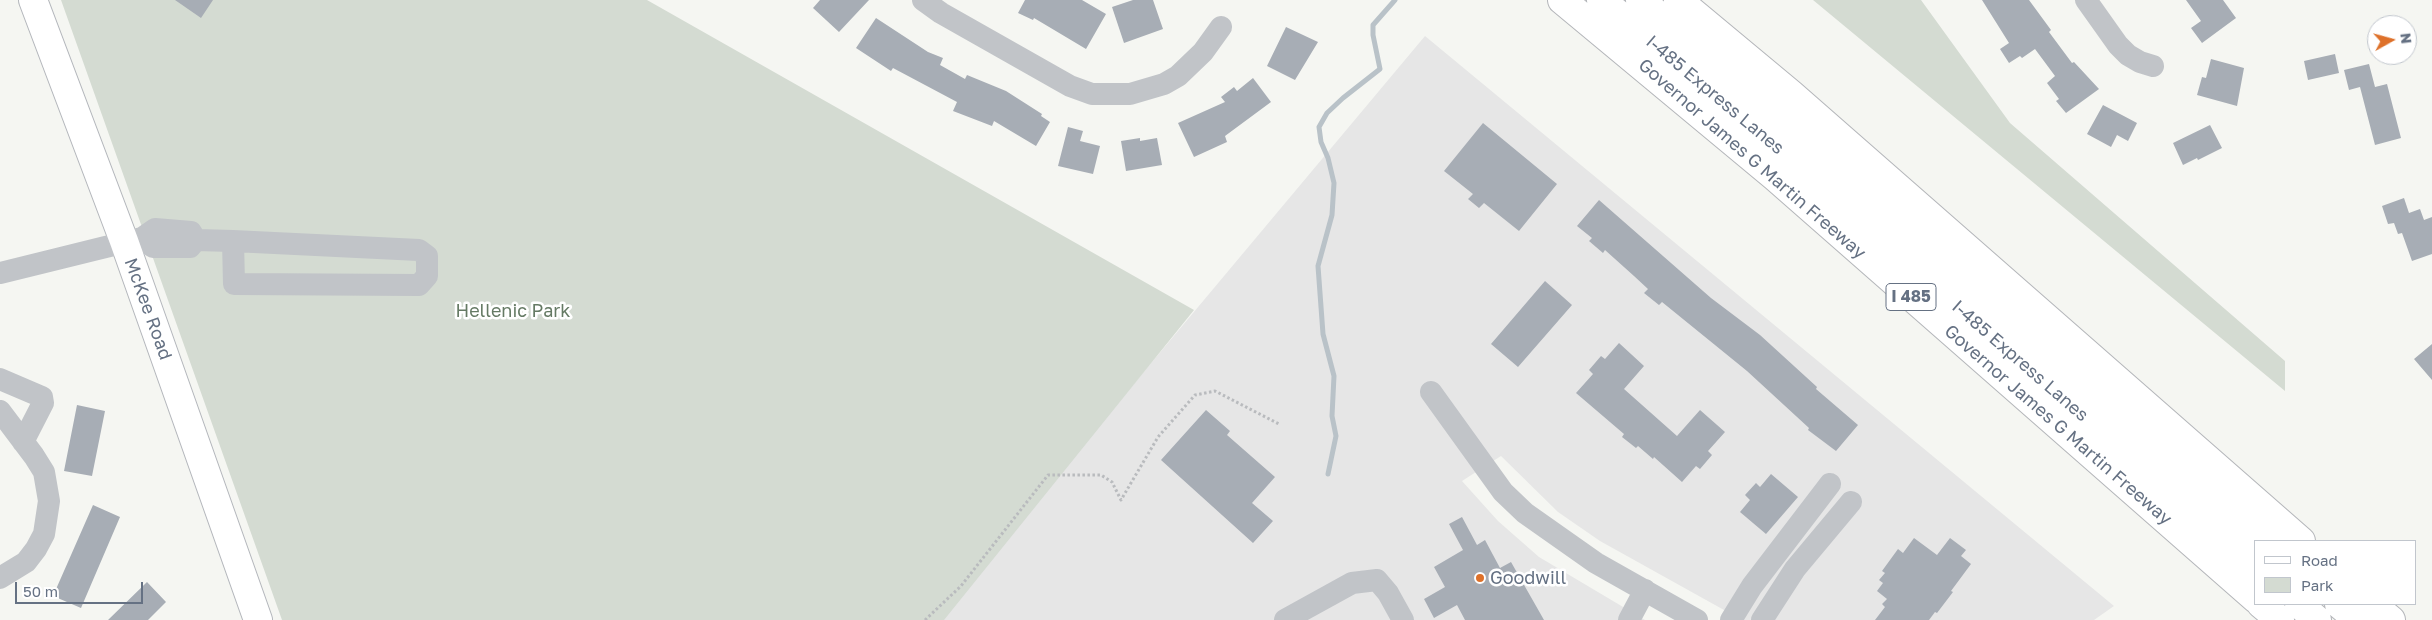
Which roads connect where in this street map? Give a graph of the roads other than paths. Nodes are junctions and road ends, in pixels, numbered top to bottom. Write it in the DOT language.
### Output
graph roads {
  1 [pos="33,0"];
  2 [pos="923,0"];
  3 [pos="1562,0"];
  4 [pos="1601,0"];
  5 [pos="1640,0"];
  6 [pos="1678,0"];
  7 [pos="2086,0"];
  8 [pos="1221,27"];
  9 [pos="2153,66"];
  10 [pos="133,240"];
  11 [pos="233,241"];
  12 [pos="0,273"];
  13 [pos="0,379"];
  14 [pos="1431,392"];
  15 [pos="0,411"];
  16 [pos="23,442"];
  17 [pos="1830,484"];
  18 [pos="1851,502"];
  19 [pos="2267,540"];
  20 [pos="2299,540"];
  21 [pos="2254,565"];
  22 [pos="0,578"];
  23 [pos="1646,590"];
  24 [pos="2254,597"];
  25 [pos="2263,605"];
  26 [pos="2299,605"];
  27 [pos="2340,605"];
  28 [pos="2373,605"];
  29 [pos="258,620"];
  30 [pos="1286,620"];
  31 [pos="1404,620"];
  32 [pos="1629,620"];
  33 [pos="1697,620"];
  34 [pos="1731,620"];
  35 [pos="1762,620"];
  36 [pos="2280,620"];
  37 [pos="2317,620"];
  38 [pos="2358,620"];
  39 [pos="2391,620"];
  1 -- 10 [label="main road, McKee Road"];
  2 -- 8 [label="street"];
  3 -- 24 [label="main road, Governor James G Martin Freeway / I 485"];
  4 -- 21 [label="main road, I-485 Express Lanes / I 485"];
  5 -- 19 [label="main road, I-485 Express Lanes / I 485"];
  6 -- 20 [label="main road"];
  7 -- 9 [label="street"];
  10 -- 11 [label="street"];
  10 -- 12 [label="street"];
  10 -- 29 [label="main road, McKee Road"];
  11 -- 11 [label="street"];
  13 -- 16 [label="street"];
  14 -- 23 [label="street"];
  15 -- 16 [label="street"];
  16 -- 22 [label="street"];
  17 -- 34 [label="street"];
  18 -- 35 [label="street"];
  23 -- 32 [label="street"];
  23 -- 33 [label="street"];
  25 -- 36 [label="main road"];
  26 -- 37 [label="main road"];
  27 -- 38 [label="main road"];
  28 -- 39 [label="main road"];
  30 -- 31 [label="street"];
}
